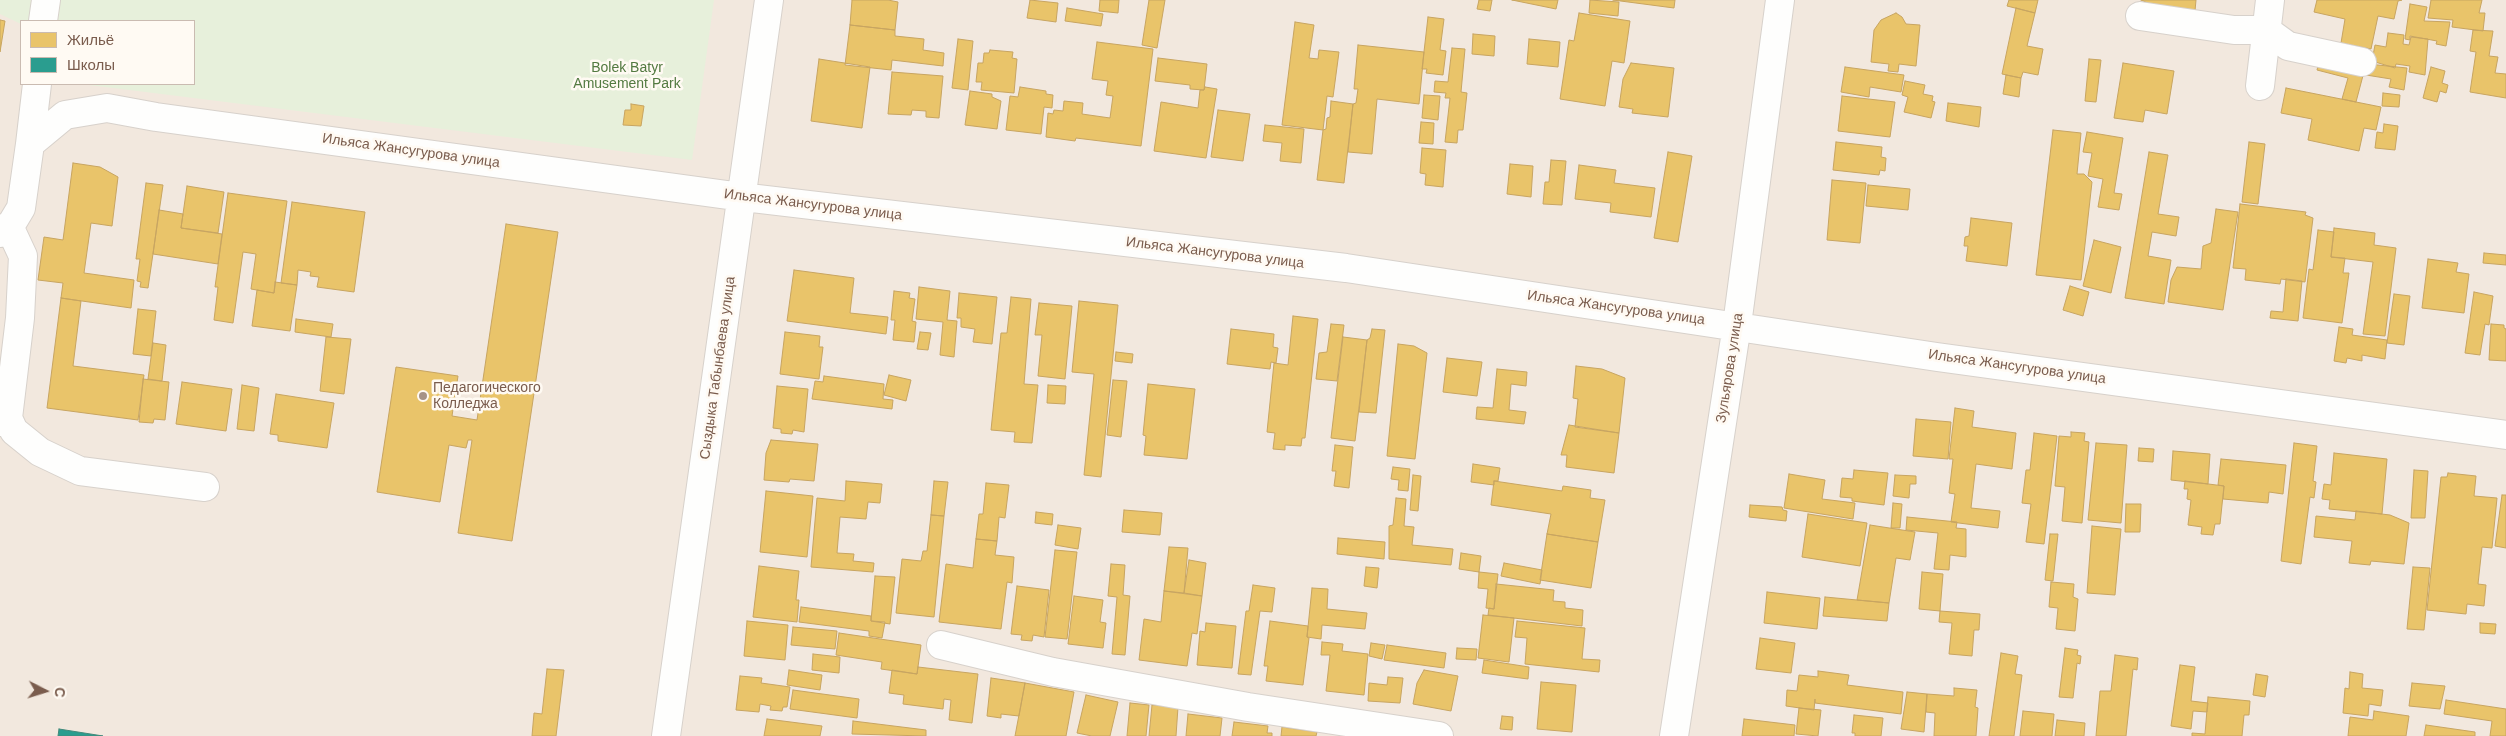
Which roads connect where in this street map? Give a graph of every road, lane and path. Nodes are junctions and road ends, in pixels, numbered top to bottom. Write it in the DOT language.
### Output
graph roads {
  1 [pos="46,0"];
  2 [pos="770,0"];
  3 [pos="1780,0"];
  4 [pos="2270,0"];
  5 [pos="2140,16"];
  6 [pos="44,20"];
  7 [pos="2266,30"];
  8 [pos="2362,62"];
  9 [pos="37,85"];
  10 [pos="2260,86"];
  11 [pos="30,144"];
  12 [pos="742,196"];
  13 [pos="4,230"];
  14 [pos="1737,325"];
  15 [pos="4,420"];
  16 [pos="2506,435"];
  17 [pos="205,487"];
  18 [pos="941,646"];
  19 [pos="666,736"];
  20 [pos="1439,736"];
  21 [pos="1674,736"];
  1 -- 6 [label="street"];
  2 -- 12 [label="street, Сыздыка Табынбаева улица"];
  3 -- 14 [label="street, Зульярова улица"];
  4 -- 7 [label="street"];
  5 -- 7 [label="street"];
  7 -- 8 [label="street"];
  7 -- 10 [label="street"];
  9 -- 11 [label="street"];
  11 -- 12 [label="street, Ильяса Жансугурова улица"];
  11 -- 13 [label="street"];
  12 -- 14 [label="street, Ильяса Жансугурова улица"];
  12 -- 19 [label="street, Сыздыка Табынбаева улица"];
  13 -- 15 [label="street"];
  14 -- 16 [label="street, Ильяса Жансугурова улица"];
  14 -- 21 [label="street, Зульярова улица"];
  15 -- 17 [label="street"];
  18 -- 20 [label="street"];
}
